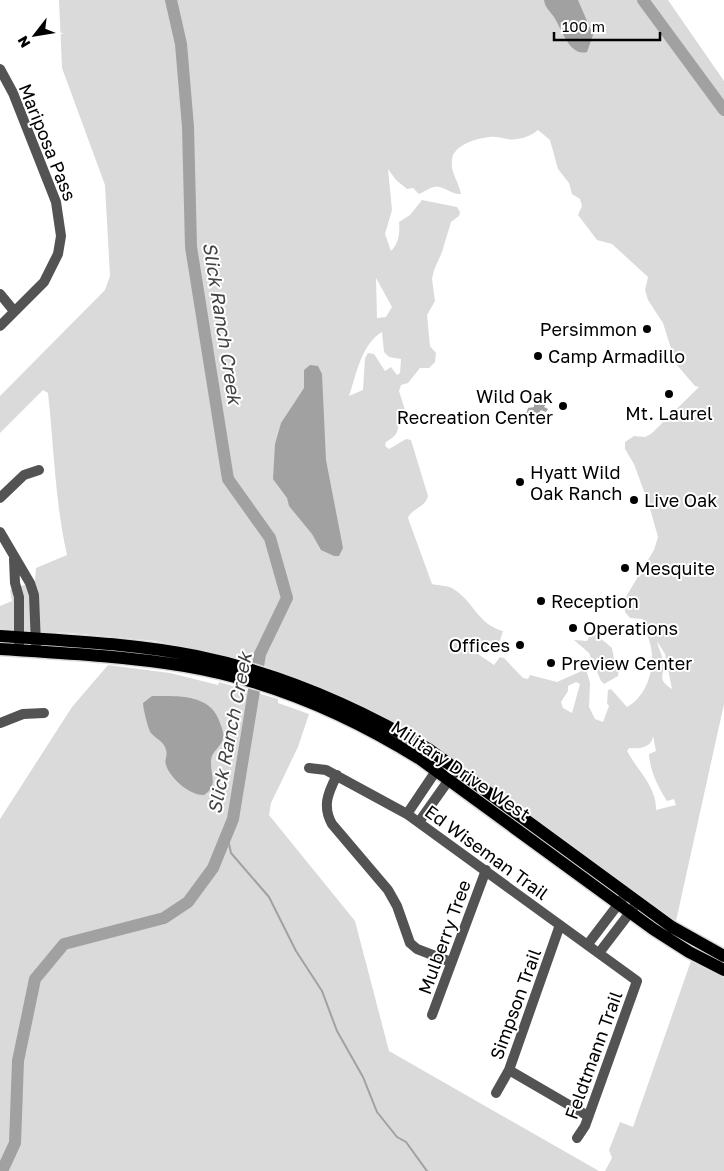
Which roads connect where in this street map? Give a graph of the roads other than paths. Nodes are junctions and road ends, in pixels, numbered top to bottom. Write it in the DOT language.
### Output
graph roads {
  1 [pos="0,69"];
  2 [pos="0,294"];
  3 [pos="14,311"];
  4 [pos="0,326"];
  5 [pos="39,470"];
  6 [pos="0,498"];
  7 [pos="0,532"];
  8 [pos="14,558"];
  9 [pos="34,595"];
  10 [pos="19,597"];
  11 [pos="0,636"];
  12 [pos="19,644"];
  13 [pos="36,645"];
  14 [pos="0,649"];
  15 [pos="286,687"];
  16 [pos="44,713"];
  17 [pos="0,723"];
  18 [pos="444,759"];
  19 [pos="309,768"];
  20 [pos="458,768"];
  21 [pos="436,770"];
  22 [pos="337,775"];
  23 [pos="449,779"];
  24 [pos="423,789"];
  25 [pos="436,797"];
  26 [pos="407,814"];
  27 [pos="419,822"];
  28 [pos="486,870"];
  29 [pos="626,893"];
  30 [pos="618,904"];
  31 [pos="634,907"];
  32 [pos="606,922"];
  33 [pos="560,925"];
  34 [pos="617,930"];
  35 [pos="588,944"];
  36 [pos="600,953"];
  37 [pos="724,956"];
  38 [pos="451,962"];
  39 [pos="724,970"];
  40 [pos="637,981"];
  41 [pos="432,1015"];
  42 [pos="509,1070"];
  43 [pos="496,1093"];
  44 [pos="588,1116"];
  45 [pos="577,1138"];
  1 -- 3 [label="street, Mariposa Pass"];
  2 -- 3 [label="street"];
  3 -- 4 [label="street, Mariposa Pass"];
  5 -- 6 [label="street"];
  7 -- 8 [label="street"];
  8 -- 9 [label="street"];
  8 -- 10 [label="street"];
  9 -- 10 [label="street"];
  9 -- 13 [label="street"];
  10 -- 12 [label="street"];
  11 -- 12 [label="main road, Military Drive West"];
  12 -- 13 [label="main road, Military Drive West"];
  12 -- 14 [label="main road, Military Drive West"];
  13 -- 15 [label="main road, Military Drive West"];
  15 -- 18 [label="main road, Military Drive West"];
  15 -- 21 [label="main road, Military Drive West"];
  16 -- 17 [label="street"];
  18 -- 20 [label="main road, Military Drive West"];
  18 -- 21 [label="street"];
  19 -- 22 [label="street, Ed Wiseman Trail"];
  20 -- 23 [label="street"];
  20 -- 29 [label="main road, Military Drive West"];
  21 -- 23 [label="main road, Military Drive West"];
  21 -- 24 [label="street"];
  22 -- 26 [label="street, Ed Wiseman Trail"];
  22 -- 38 [label="street"];
  23 -- 25 [label="street"];
  23 -- 30 [label="main road, Military Drive West"];
  24 -- 25 [label="street"];
  24 -- 26 [label="street"];
  25 -- 27 [label="street"];
  26 -- 27 [label="street, Ed Wiseman Trail"];
  27 -- 28 [label="street, Ed Wiseman Trail"];
  28 -- 33 [label="street, Ed Wiseman Trail"];
  28 -- 38 [label="street, Mulberry Tree"];
  29 -- 30 [label="street"];
  29 -- 31 [label="main road, Military Drive West"];
  30 -- 31 [label="main road, Military Drive West"];
  30 -- 32 [label="street"];
  31 -- 34 [label="street"];
  31 -- 37 [label="main road, Military Drive West"];
  31 -- 39 [label="main road, Military Drive West"];
  32 -- 34 [label="street"];
  32 -- 35 [label="street"];
  33 -- 35 [label="street, Ed Wiseman Trail"];
  33 -- 42 [label="street, Simpson Trail"];
  34 -- 36 [label="street"];
  35 -- 36 [label="street, Ed Wiseman Trail"];
  36 -- 40 [label="street, Ed Wiseman Trail"];
  38 -- 41 [label="street, Mulberry Tree"];
  40 -- 44 [label="street, Feldtmann Trail"];
  42 -- 43 [label="street, Simpson Trail"];
  42 -- 44 [label="street"];
  44 -- 45 [label="street, Feldtmann Trail"];
}
